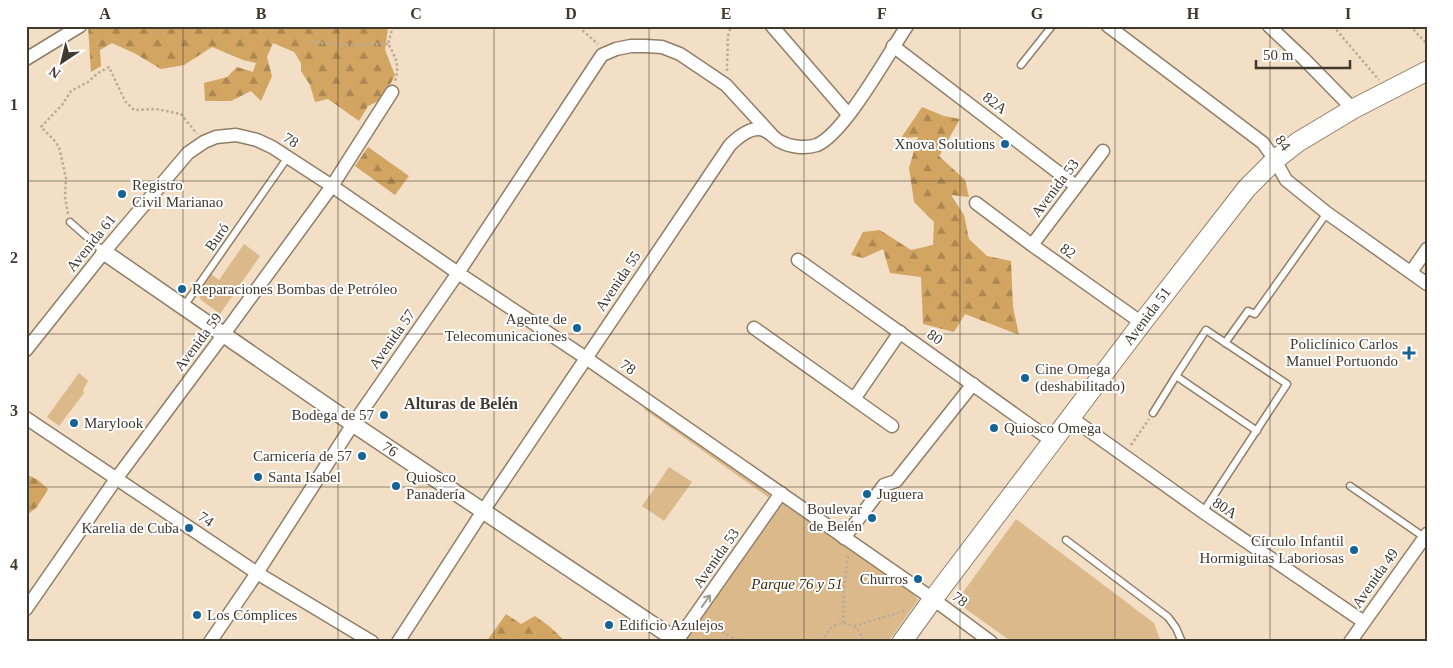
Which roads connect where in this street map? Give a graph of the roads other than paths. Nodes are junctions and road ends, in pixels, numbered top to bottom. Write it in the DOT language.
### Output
graph roads {
  1 [pos="80,26"];
  2 [pos="772,26"];
  3 [pos="907,26"];
  4 [pos="1052,26"];
  5 [pos="1108,26"];
  6 [pos="1269,26"];
  7 [pos="893,46"];
  8 [pos="26,60"];
  9 [pos="1021,65"];
  10 [pos="1427,71"];
  11 [pos="392,92"];
  12 [pos="1353,109"];
  13 [pos="848,114"];
  14 [pos="771,134"];
  15 [pos="236,135"];
  16 [pos="1103,151"];
  17 [pos="288,157"];
  18 [pos="1276,160"];
  19 [pos="332,186"];
  20 [pos="1076,186"];
  21 [pos="976,203"];
  22 [pos="1327,213"];
  23 [pos="70,222"];
  24 [pos="1032,245"];
  25 [pos="1427,249"];
  26 [pos="104,252"];
  27 [pos="798,260"];
  28 [pos="1411,272"];
  29 [pos="458,273"];
  30 [pos="1427,284"];
  31 [pos="184,306"];
  32 [pos="1142,323"];
  33 [pos="754,328"];
  34 [pos="900,332"];
  35 [pos="224,334"];
  36 [pos="1225,343"];
  37 [pos="26,350"];
  38 [pos="586,358"];
  39 [pos="1176,376"];
  40 [pos="973,384"];
  41 [pos="854,398"];
  42 [pos="1153,412"];
  43 [pos="1070,417"];
  44 [pos="26,418"];
  45 [pos="353,424"];
  46 [pos="892,426"];
  47 [pos="1256,431"];
  48 [pos="1052,441"];
  49 [pos="116,479"];
  50 [pos="1350,486"];
  51 [pos="780,494"];
  52 [pos="483,511"];
  53 [pos="1203,512"];
  54 [pos="1426,537"];
  55 [pos="844,538"];
  56 [pos="1066,540"];
  57 [pos="257,572"];
  58 [pos="933,599"];
  59 [pos="26,609"];
  60 [pos="1364,622"];
  61 [pos="678,641"];
  62 [pos="210,642"];
  63 [pos="372,642"];
  64 [pos="398,642"];
  65 [pos="902,642"];
  66 [pos="991,642"];
  67 [pos="1182,642"];
  68 [pos="1350,642"];
  1 -- 8 [label="street"];
  2 -- 13 [label="street"];
  3 -- 7 [label="street, Avenida 55"];
  4 -- 9 [label="lane"];
  5 -- 18 [label="street, 84"];
  6 -- 12 [label="street"];
  7 -- 13 [label="street, Avenida 55"];
  7 -- 20 [label="street, 82A"];
  10 -- 12 [label="main road, Avenida 51"];
  11 -- 19 [label="street, Avenida 59"];
  12 -- 18 [label="main road, Avenida 51"];
  13 -- 14 [label="street, Avenida 55"];
  14 -- 29 [label="street, Avenida 57"];
  14 -- 38 [label="street, Avenida 55"];
  15 -- 17 [label="street, 78"];
  15 -- 26 [label="street, Avenida 61"];
  16 -- 20 [label="street, Avenida 53"];
  17 -- 19 [label="street, 78"];
  17 -- 31 [label="lane, Buró"];
  18 -- 22 [label="street, 84"];
  18 -- 32 [label="main road, Avenida 51"];
  19 -- 29 [label="street, 78"];
  19 -- 35 [label="street, Avenida 59"];
  20 -- 24 [label="street, Avenida 53"];
  21 -- 24 [label="street, 82"];
  22 -- 28 [label="street, 84"];
  22 -- 36 [label="lane"];
  23 -- 26 [label="lane"];
  24 -- 32 [label="street, 82"];
  25 -- 28 [label="street"];
  26 -- 31 [label="street, 76"];
  26 -- 37 [label="street, Avenida 61"];
  27 -- 34 [label="street, 80"];
  28 -- 30 [label="street, 84"];
  29 -- 38 [label="street, 78"];
  29 -- 45 [label="street, Avenida 57"];
  31 -- 35 [label="street, 76"];
  32 -- 43 [label="main road, Avenida 51"];
  33 -- 41 [label="street"];
  34 -- 40 [label="street, 80"];
  34 -- 41 [label="street"];
  35 -- 45 [label="street, 76"];
  35 -- 49 [label="street, Avenida 59"];
  36 -- 39 [label="lane"];
  36 -- 47 [label="lane"];
  38 -- 51 [label="street, 78"];
  38 -- 52 [label="street, Avenida 55"];
  39 -- 42 [label="lane"];
  39 -- 47 [label="lane"];
  40 -- 48 [label="street, 80"];
  40 -- 55 [label="street"];
  41 -- 46 [label="street"];
  43 -- 48 [label="main road, Avenida 51"];
  43 -- 53 [label="street, 80A"];
  44 -- 49 [label="street, 74"];
  45 -- 52 [label="street, 76"];
  45 -- 57 [label="street, Avenida 57"];
  47 -- 53 [label="lane"];
  48 -- 58 [label="main road, Avenida 51"];
  49 -- 57 [label="street, 74"];
  49 -- 59 [label="street, Avenida 59"];
  50 -- 54 [label="lane"];
  51 -- 55 [label="street, 78"];
  61 -- 51 [label="street, Avenida 53, one-way"];
  52 -- 61 [label="street, 76"];
  52 -- 64 [label="street, Avenida 55"];
  53 -- 60 [label="street, 80A"];
  54 -- 60 [label="street, Avenida 49"];
  55 -- 58 [label="street, 78"];
  56 -- 67 [label="lane"];
  57 -- 62 [label="street, Avenida 57"];
  57 -- 63 [label="street, 74"];
  58 -- 65 [label="main road, Avenida 51"];
  58 -- 66 [label="street, 78"];
  60 -- 68 [label="street, Avenida 49"];
}
